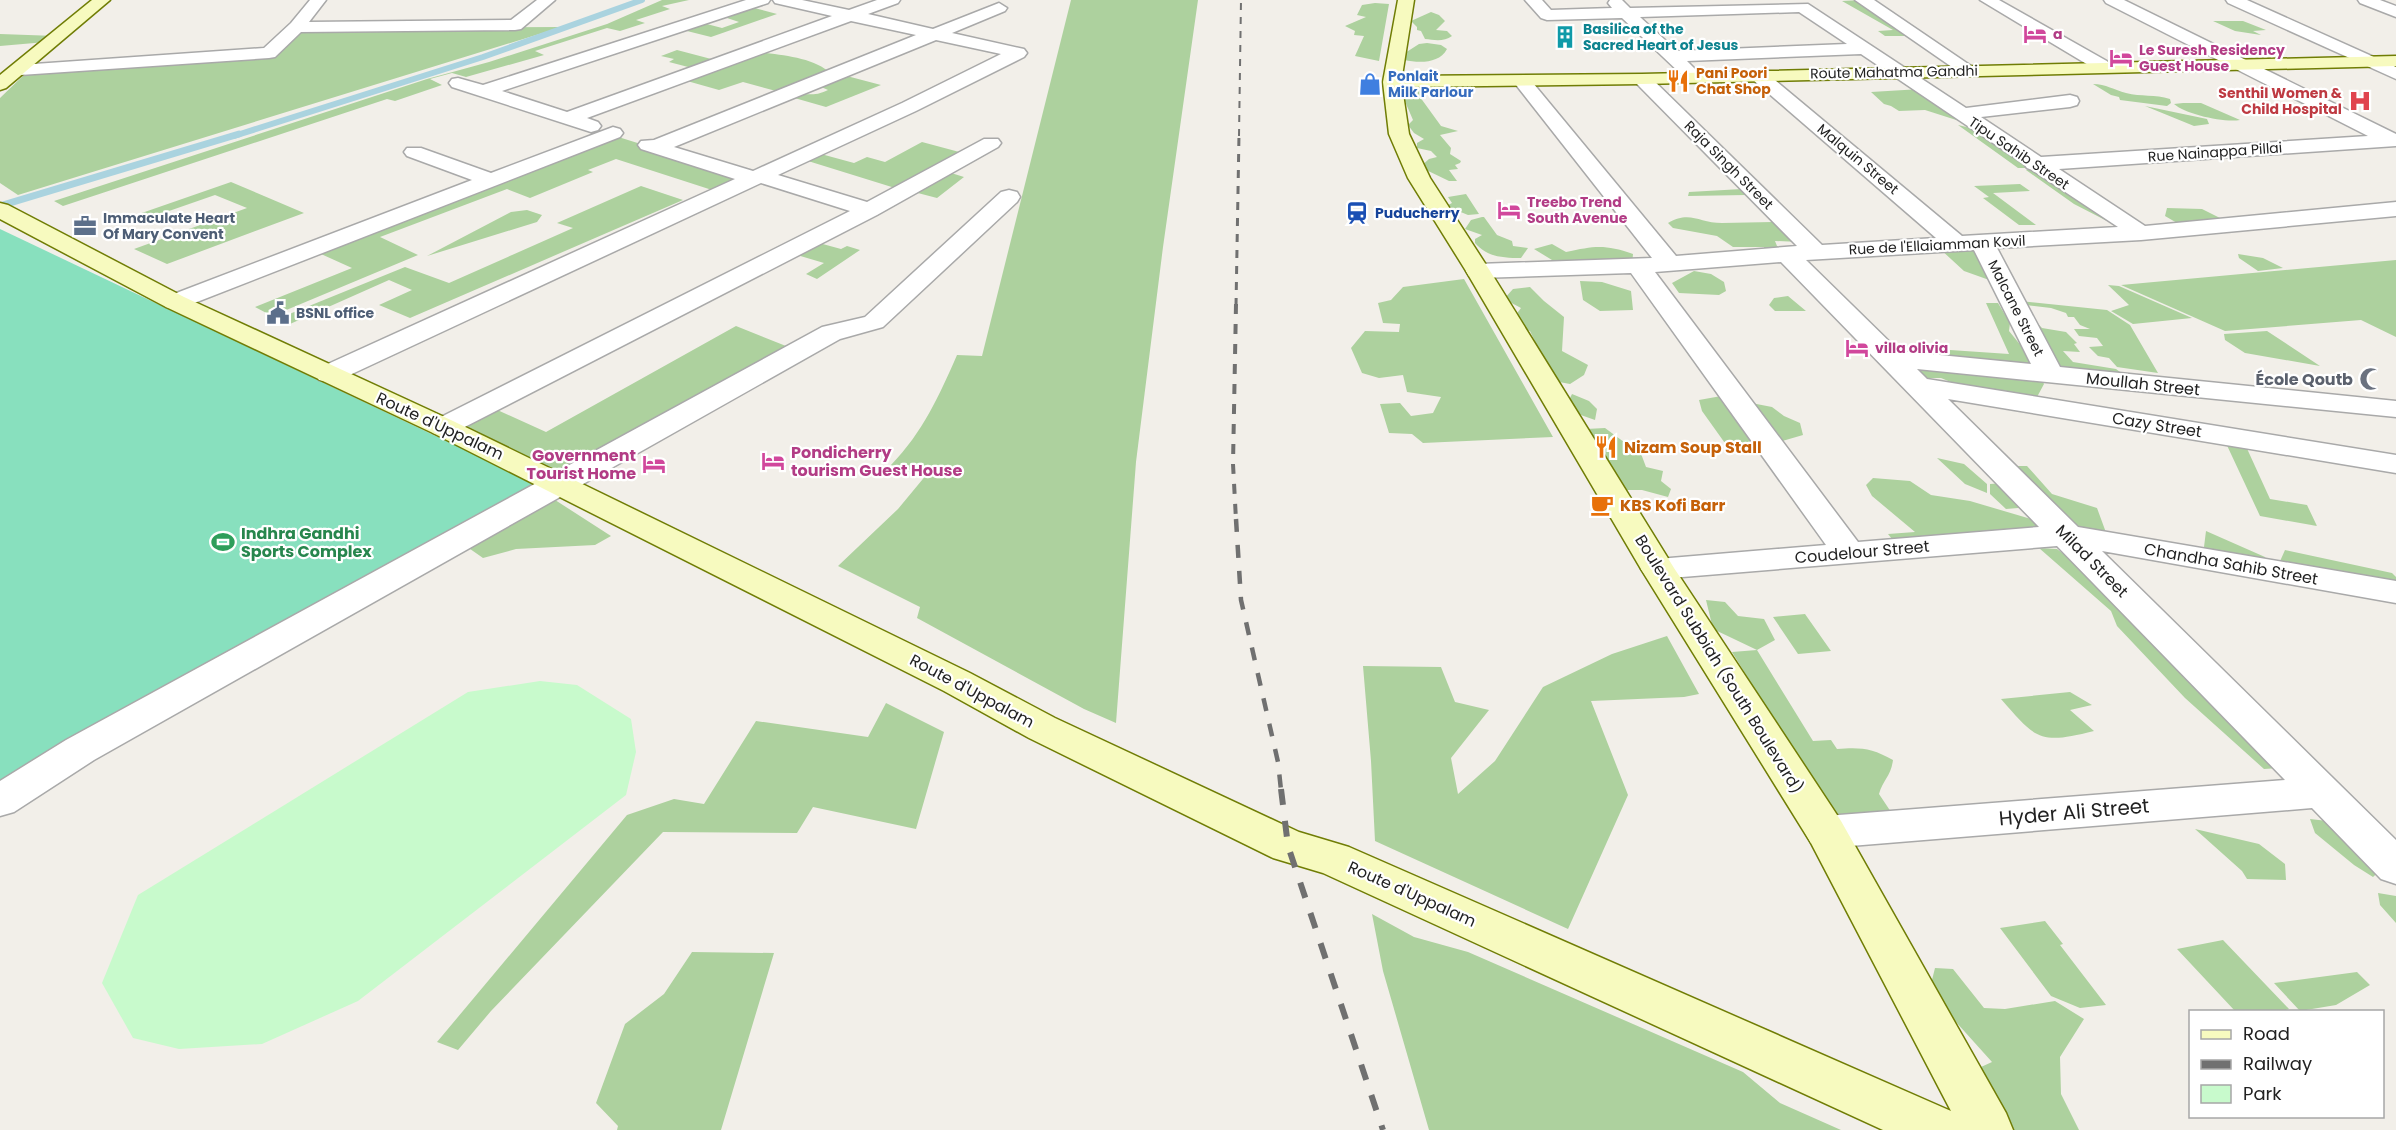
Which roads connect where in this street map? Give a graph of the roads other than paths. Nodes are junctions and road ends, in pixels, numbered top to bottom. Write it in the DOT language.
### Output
graph roads {
  1 [pos="102,0"];
  2 [pos="318,0"];
  3 [pos="547,0"];
  4 [pos="762,0"];
  5 [pos="781,0"];
  6 [pos="892,0"];
  7 [pos="1406,0"];
  8 [pos="1533,0"];
  9 [pos="1863,0"];
  10 [pos="1988,0"];
  11 [pos="2112,0"];
  12 [pos="2234,0"];
  13 [pos="2366,0"];
  14 [pos="1754,4"];
  15 [pos="1619,6"];
  16 [pos="999,8"];
  17 [pos="2396,12"];
  18 [pos="852,15"];
  19 [pos="297,27"];
  20 [pos="936,34"];
  21 [pos="1863,49"];
  22 [pos="1673,56"];
  23 [pos="2368,61"];
  24 [pos="2396,61"];
  25 [pos="2241,64"];
  26 [pos="2106,68"];
  27 [pos="20,70"];
  28 [pos="1968,70"];
  29 [pos="1898,72"];
  30 [pos="1758,75"];
  31 [pos="2396,75"];
  32 [pos="1694,77"];
  33 [pos="1642,79"];
  34 [pos="1522,81"];
  35 [pos="1392,82"];
  36 [pos="458,83"];
  37 [pos="0,84"];
  38 [pos="484,91"];
  39 [pos="2070,101"];
  40 [pos="1961,114"];
  41 [pos="569,118"];
  42 [pos="613,133"];
  43 [pos="2394,140"];
  44 [pos="990,142"];
  45 [pos="655,147"];
  46 [pos="414,152"];
  47 [pos="2034,164"];
  48 [pos="756,177"];
  49 [pos="492,180"];
  50 [pos="1009,197"];
  51 [pos="2396,209"];
  52 [pos="869,210"];
  53 [pos="10,215"];
  54 [pos="2141,233"];
  55 [pos="1970,243"];
  56 [pos="1802,253"];
  57 [pos="1669,263"];
  58 [pos="1638,266"];
  59 [pos="1478,271"];
  60 [pos="174,302"];
  61 [pos="1891,358"];
  62 [pos="329,374"];
  63 [pos="2050,374"];
  64 [pos="1918,386"];
  65 [pos="2396,409"];
  66 [pos="443,427"];
  67 [pos="2396,464"];
  68 [pos="559,484"];
  69 [pos="2066,535"];
  70 [pos="1849,553"];
  71 [pos="1658,569"];
  72 [pos="2396,592"];
  73 [pos="2322,792"];
  74 [pos="0,801"];
  75 [pos="1826,832"];
  76 [pos="2396,867"];
  77 [pos="1938,1130"];
  78 [pos="1988,1130"];
  1 -- 27 [label="main road"];
  2 -- 19 [label="street"];
  3 -- 19 [label="street"];
  4 -- 38 [label="street"];
  5 -- 18 [label="street"];
  6 -- 18 [label="street"];
  7 -- 35 [label="main road, Boulevard Subbiah (South Boulevard)"];
  8 -- 15 [label="street, Tipu Sahib Street"];
  9 -- 28 [label="street"];
  10 -- 26 [label="street"];
  11 -- 25 [label="street"];
  12 -- 23 [label="street"];
  13 -- 17 [label="street"];
  14 -- 15 [label="street, Tipu Sahib Street"];
  14 -- 21 [label="street, Tipu Sahib Street"];
  15 -- 22 [label="street"];
  16 -- 20 [label="street"];
  18 -- 20 [label="street"];
  18 -- 41 [label="street"];
  19 -- 27 [label="street"];
  20 -- 45 [label="street"];
  20 -- 48 [label="street"];
  21 -- 22 [label="street"];
  21 -- 29 [label="street, Tipu Sahib Street"];
  22 -- 32 [label="street"];
  23 -- 24 [label="main road, Route Mahatma Gandhi"];
  23 -- 25 [label="main road, Route Mahatma Gandhi"];
  23 -- 31 [label="street"];
  25 -- 26 [label="main road, Route Mahatma Gandhi"];
  25 -- 43 [label="street"];
  26 -- 28 [label="main road, Route Mahatma Gandhi"];
  27 -- 37 [label="main road"];
  28 -- 29 [label="main road, Route Mahatma Gandhi"];
  29 -- 30 [label="main road, Route Mahatma Gandhi"];
  29 -- 40 [label="street, Tipu Sahib Street"];
  30 -- 32 [label="main road, Route Mahatma Gandhi"];
  30 -- 55 [label="street, Malquin Street"];
  32 -- 33 [label="main road, Route Mahatma Gandhi"];
  33 -- 34 [label="main road, Route Mahatma Gandhi"];
  33 -- 56 [label="street, Raja Singh Street"];
  34 -- 35 [label="main road, Route Mahatma Gandhi"];
  34 -- 57 [label="street"];
  35 -- 59 [label="main road, Boulevard Subbiah (South Boulevard)"];
  36 -- 38 [label="street"];
  38 -- 41 [label="street"];
  39 -- 40 [label="street"];
  40 -- 47 [label="street, Tipu Sahib Street"];
  41 -- 42 [label="street"];
  42 -- 45 [label="street"];
  42 -- 49 [label="street"];
  43 -- 47 [label="street, Rue Nainappa Pillai"];
  44 -- 52 [label="street"];
  45 -- 48 [label="street"];
  46 -- 49 [label="street"];
  47 -- 54 [label="street, Tipu Sahib Street"];
  48 -- 52 [label="street"];
  48 -- 62 [label="street"];
  49 -- 60 [label="street"];
  50 -- 68 [label="street"];
  51 -- 54 [label="street, Rue de l'Ellaiamman Kovil"];
  52 -- 66 [label="street"];
  53 -- 60 [label="main road, Route d'Uppalam"];
  54 -- 55 [label="street, Rue de l'Ellaiamman Kovil"];
  55 -- 56 [label="street, Rue de l'Ellaiamman Kovil"];
  55 -- 63 [label="street, Malcane Street"];
  56 -- 57 [label="street, Rue de l'Ellaiamman Kovil"];
  56 -- 61 [label="street, Milad Street"];
  57 -- 58 [label="street, Rue de l'Ellaiamman Kovil"];
  58 -- 59 [label="street, Rue de l'Ellaiamman Kovil"];
  58 -- 70 [label="street"];
  59 -- 71 [label="main road, Boulevard Subbiah (South Boulevard)"];
  60 -- 62 [label="main road, Route d'Uppalam"];
  61 -- 63 [label="street, Moullah Street"];
  61 -- 64 [label="street, Milad Street"];
  62 -- 66 [label="main road, Route d'Uppalam"];
  63 -- 65 [label="street, Moullah Street"];
  64 -- 67 [label="street, Cazy Street"];
  64 -- 69 [label="street, Milad Street"];
  66 -- 68 [label="main road, Route d'Uppalam"];
  68 -- 74 [label="street"];
  68 -- 77 [label="main road, Route d'Uppalam"];
  69 -- 70 [label="street, Coudelour Street"];
  69 -- 72 [label="street, Chandha Sahib Street"];
  69 -- 73 [label="street, Milad Street"];
  70 -- 71 [label="street, Coudelour Street"];
  71 -- 75 [label="main road, Boulevard Subbiah (South Boulevard)"];
  73 -- 75 [label="street, Hyder Ali Street"];
  73 -- 76 [label="street, Milad Street"];
  75 -- 78 [label="main road, Boulevard Subbiah (South Boulevard)"];
}
